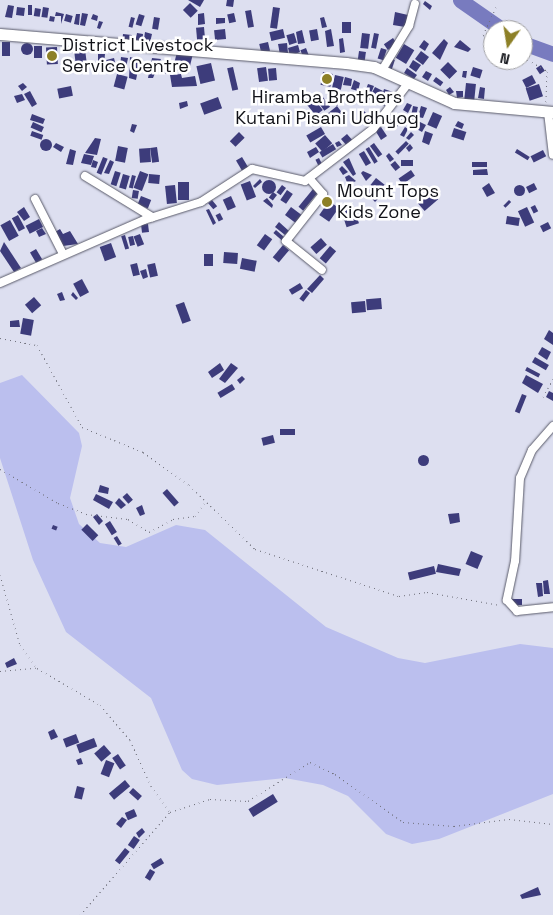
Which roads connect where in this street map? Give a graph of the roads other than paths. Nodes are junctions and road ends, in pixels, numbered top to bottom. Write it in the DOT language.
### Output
graph roads {
  1 [pos="415,4"];
  2 [pos="0,34"];
  3 [pos="382,70"];
  4 [pos="409,82"];
  5 [pos="549,112"];
  6 [pos="553,155"];
  7 [pos="85,176"];
  8 [pos="310,178"];
  9 [pos="35,199"];
  10 [pos="152,217"];
  11 [pos="63,254"];
  12 [pos="322,270"];
  13 [pos="0,283"];
  14 [pos="553,426"];
  15 [pos="553,607"];
  1 -- 3 [label="street"];
  2 -- 3 [label="main road"];
  3 -- 4 [label="main road"];
  4 -- 5 [label="main road"];
  4 -- 8 [label="street"];
  5 -- 6 [label="street"];
  7 -- 10 [label="street"];
  8 -- 10 [label="street"];
  8 -- 12 [label="street"];
  9 -- 11 [label="street"];
  10 -- 11 [label="street"];
  11 -- 13 [label="street"];
  14 -- 15 [label="street"];
}
